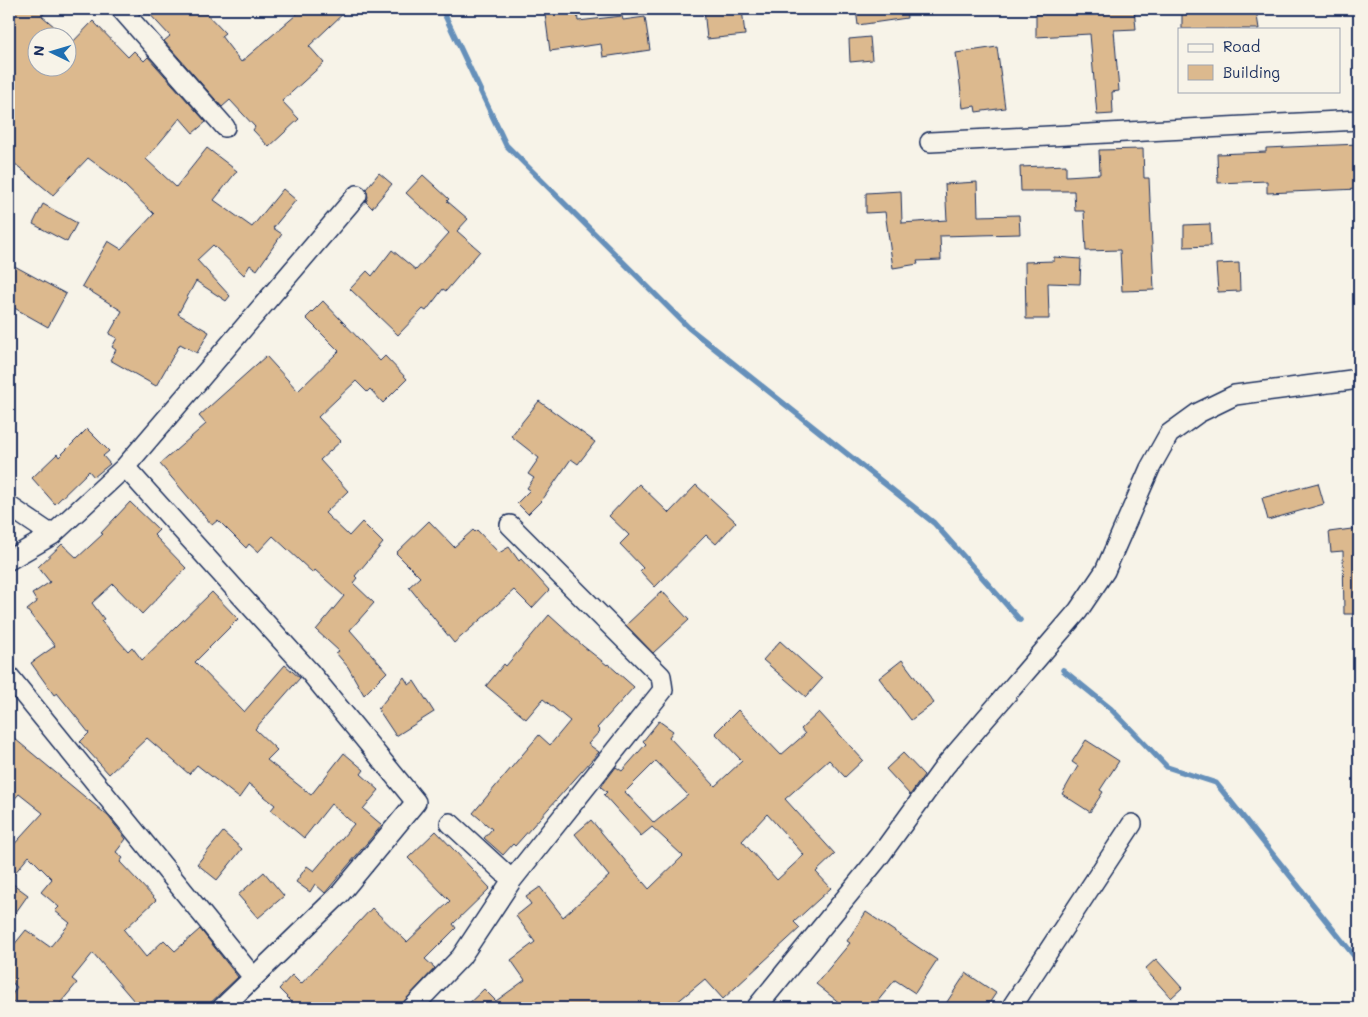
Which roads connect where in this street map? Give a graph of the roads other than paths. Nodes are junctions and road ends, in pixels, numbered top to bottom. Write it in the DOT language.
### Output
graph roads {
  1 [pos="121,9"];
  2 [pos="1359,120"];
  3 [pos="225,127"];
  4 [pos="930,142"];
  5 [pos="357,195"];
  6 [pos="1359,379"];
  7 [pos="125,467"];
  8 [pos="9,506"];
  9 [pos="510,525"];
  10 [pos="52,535"];
  11 [pos="9,560"];
  12 [pos="12,689"];
  13 [pos="450,823"];
  14 [pos="1132,824"];
  15 [pos="512,880"];
  16 [pos="253,977"];
  17 [pos="222,1008"];
  18 [pos="412,1008"];
  19 [pos="756,1008"];
  20 [pos="1011,1008"];
  1 -- 3 [label="street"];
  2 -- 4 [label="street"];
  5 -- 7 [label="street"];
  6 -- 19 [label="street"];
  7 -- 10 [label="street"];
  7 -- 16 [label="street"];
  8 -- 10 [label="street"];
  9 -- 15 [label="street"];
  10 -- 11 [label="street"];
  12 -- 16 [label="street"];
  13 -- 15 [label="street"];
  14 -- 20 [label="street"];
  15 -- 18 [label="street"];
  16 -- 17 [label="street"];
}
